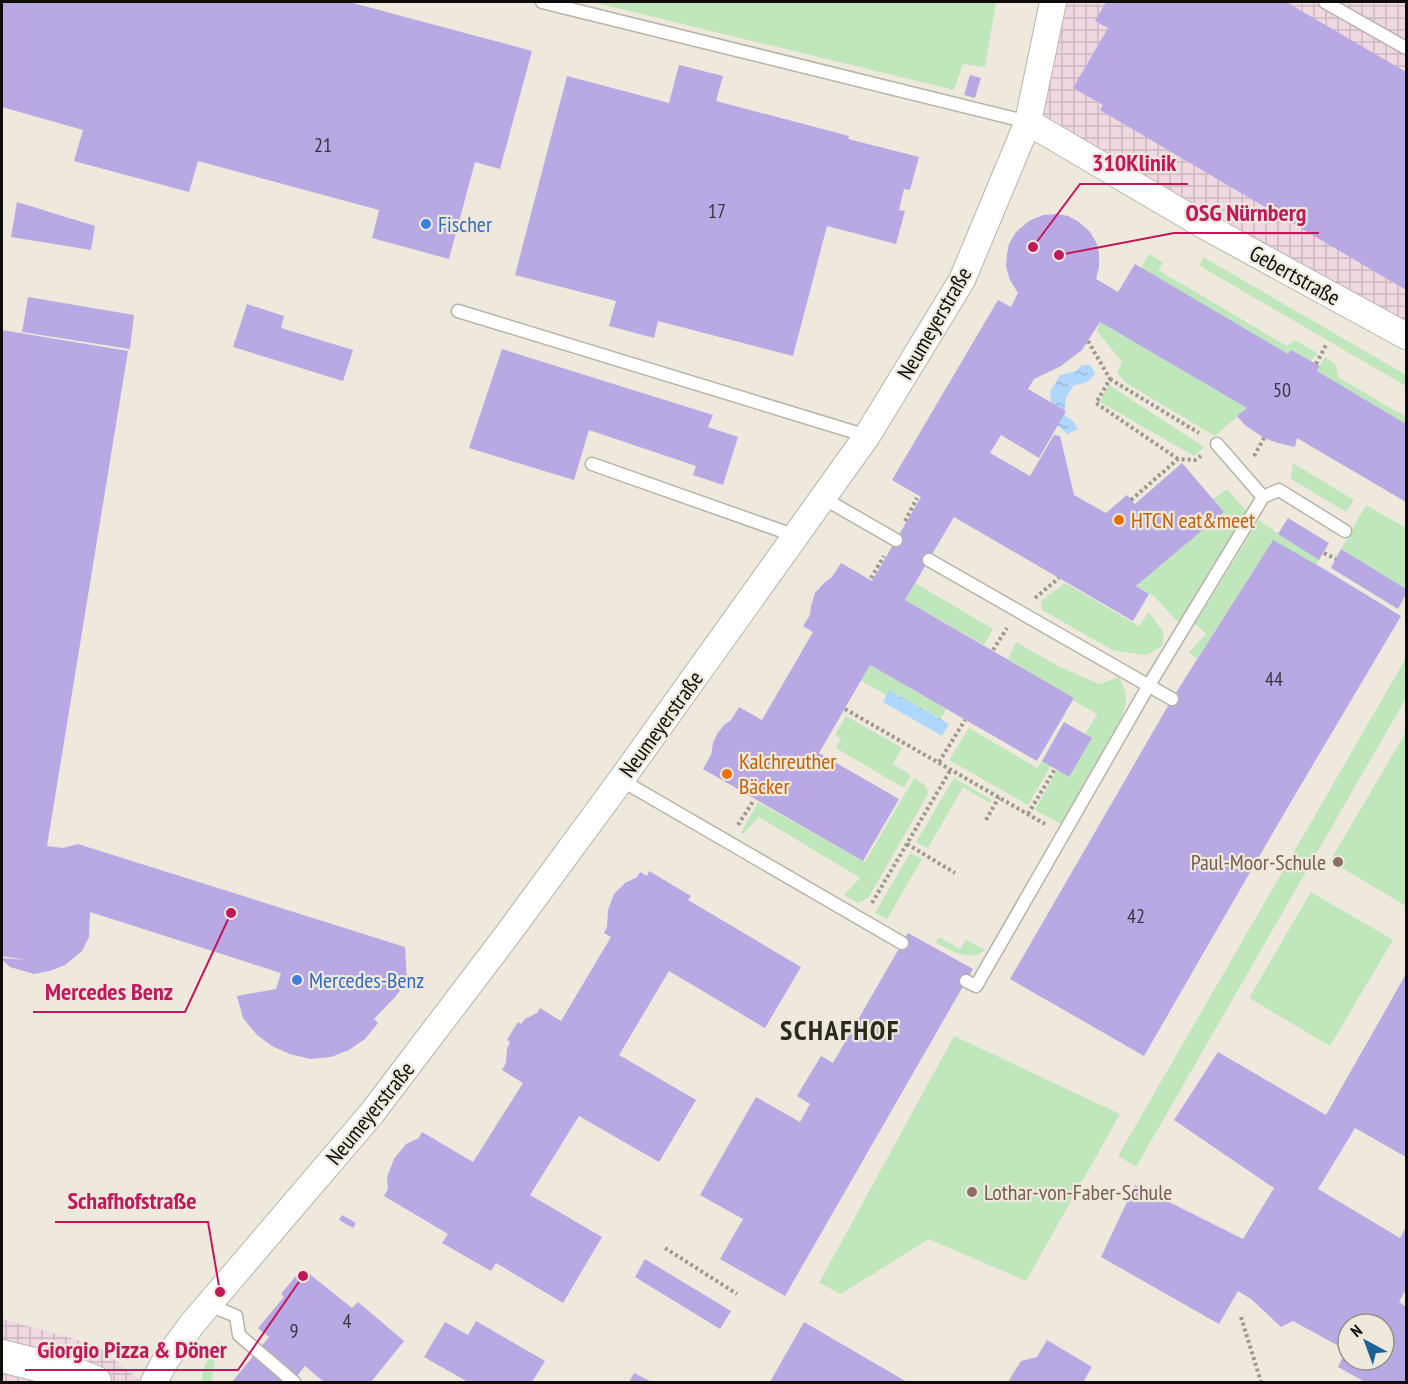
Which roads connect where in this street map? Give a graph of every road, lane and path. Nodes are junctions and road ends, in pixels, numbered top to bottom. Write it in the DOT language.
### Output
graph roads {
  1 [pos="542,2"];
  2 [pos="1053,2"];
  3 [pos="1325,2"];
  4 [pos="1407,48"];
  5 [pos="1028,122"];
  6 [pos="458,311"];
  7 [pos="1407,336"];
  8 [pos="1088,341"];
  9 [pos="1326,345"];
  10 [pos="1316,364"];
  11 [pos="1110,379"];
  12 [pos="867,436"];
  13 [pos="1217,444"];
  14 [pos="1178,459"];
  15 [pos="592,464"];
  16 [pos="1263,497"];
  17 [pos="823,498"];
  18 [pos="1131,500"];
  19 [pos="1345,531"];
  20 [pos="796,536"];
  21 [pos="896,540"];
  22 [pos="1324,553"];
  23 [pos="929,560"];
  24 [pos="1336,560"];
  25 [pos="881,561"];
  26 [pos="871,578"];
  27 [pos="1149,685"];
  28 [pos="1172,699"];
  29 [pos="845,709"];
  30 [pos="965,720"];
  31 [pos="939,762"];
  32 [pos="951,769"];
  33 [pos="1055,769"];
  34 [pos="621,780"];
  35 [pos="999,797"];
  36 [pos="754,800"];
  37 [pos="1028,814"];
  38 [pos="986,820"];
  39 [pos="1064,835"];
  40 [pos="728,842"];
  41 [pos="907,844"];
  42 [pos="955,873"];
  43 [pos="862,920"];
  44 [pos="902,943"];
  45 [pos="966,981"];
  46 [pos="665,1248"];
  47 [pos="736,1294"];
  48 [pos="209,1305"];
  49 [pos="1241,1317"];
  50 [pos="2,1356"];
  51 [pos="95,1383"];
  52 [pos="154,1383"];
  53 [pos="294,1383"];
  54 [pos="1261,1383"];
  1 -- 5 [label="lane"];
  2 -- 5 [label="street, Neumeyerstraße"];
  3 -- 4 [label="lane"];
  5 -- 7 [label="street, Gebertstraße"];
  5 -- 12 [label="street, Neumeyerstraße"];
  6 -- 12 [label="lane"];
  8 -- 11 [label="path"];
  9 -- 10 [label="path"];
  11 -- 13 [label="path"];
  11 -- 14 [label="path"];
  12 -- 17 [label="street, Neumeyerstraße"];
  13 -- 14 [label="path"];
  13 -- 16 [label="lane"];
  14 -- 18 [label="path"];
  15 -- 20 [label="lane"];
  16 -- 19 [label="lane"];
  16 -- 27 [label="lane"];
  17 -- 20 [label="street, Neumeyerstraße"];
  17 -- 21 [label="lane"];
  20 -- 34 [label="street, Neumeyerstraße"];
  22 -- 24 [label="path"];
  23 -- 27 [label="lane"];
  25 -- 26 [label="path"];
  27 -- 28 [label="lane"];
  27 -- 39 [label="lane"];
  29 -- 31 [label="path"];
  30 -- 31 [label="path"];
  31 -- 32 [label="path"];
  32 -- 35 [label="path"];
  32 -- 41 [label="path"];
  33 -- 37 [label="path"];
  34 -- 40 [label="lane"];
  34 -- 48 [label="street, Neumeyerstraße"];
  35 -- 37 [label="path"];
  35 -- 38 [label="path"];
  36 -- 40 [label="path"];
  37 -- 39 [label="path"];
  39 -- 45 [label="lane"];
  40 -- 43 [label="lane"];
  41 -- 42 [label="path"];
  41 -- 43 [label="path"];
  43 -- 44 [label="lane"];
  46 -- 47 [label="path"];
  48 -- 52 [label="street, Neumeyerstraße"];
  48 -- 53 [label="lane"];
  49 -- 54 [label="path"];
  50 -- 51 [label="street"];
}
